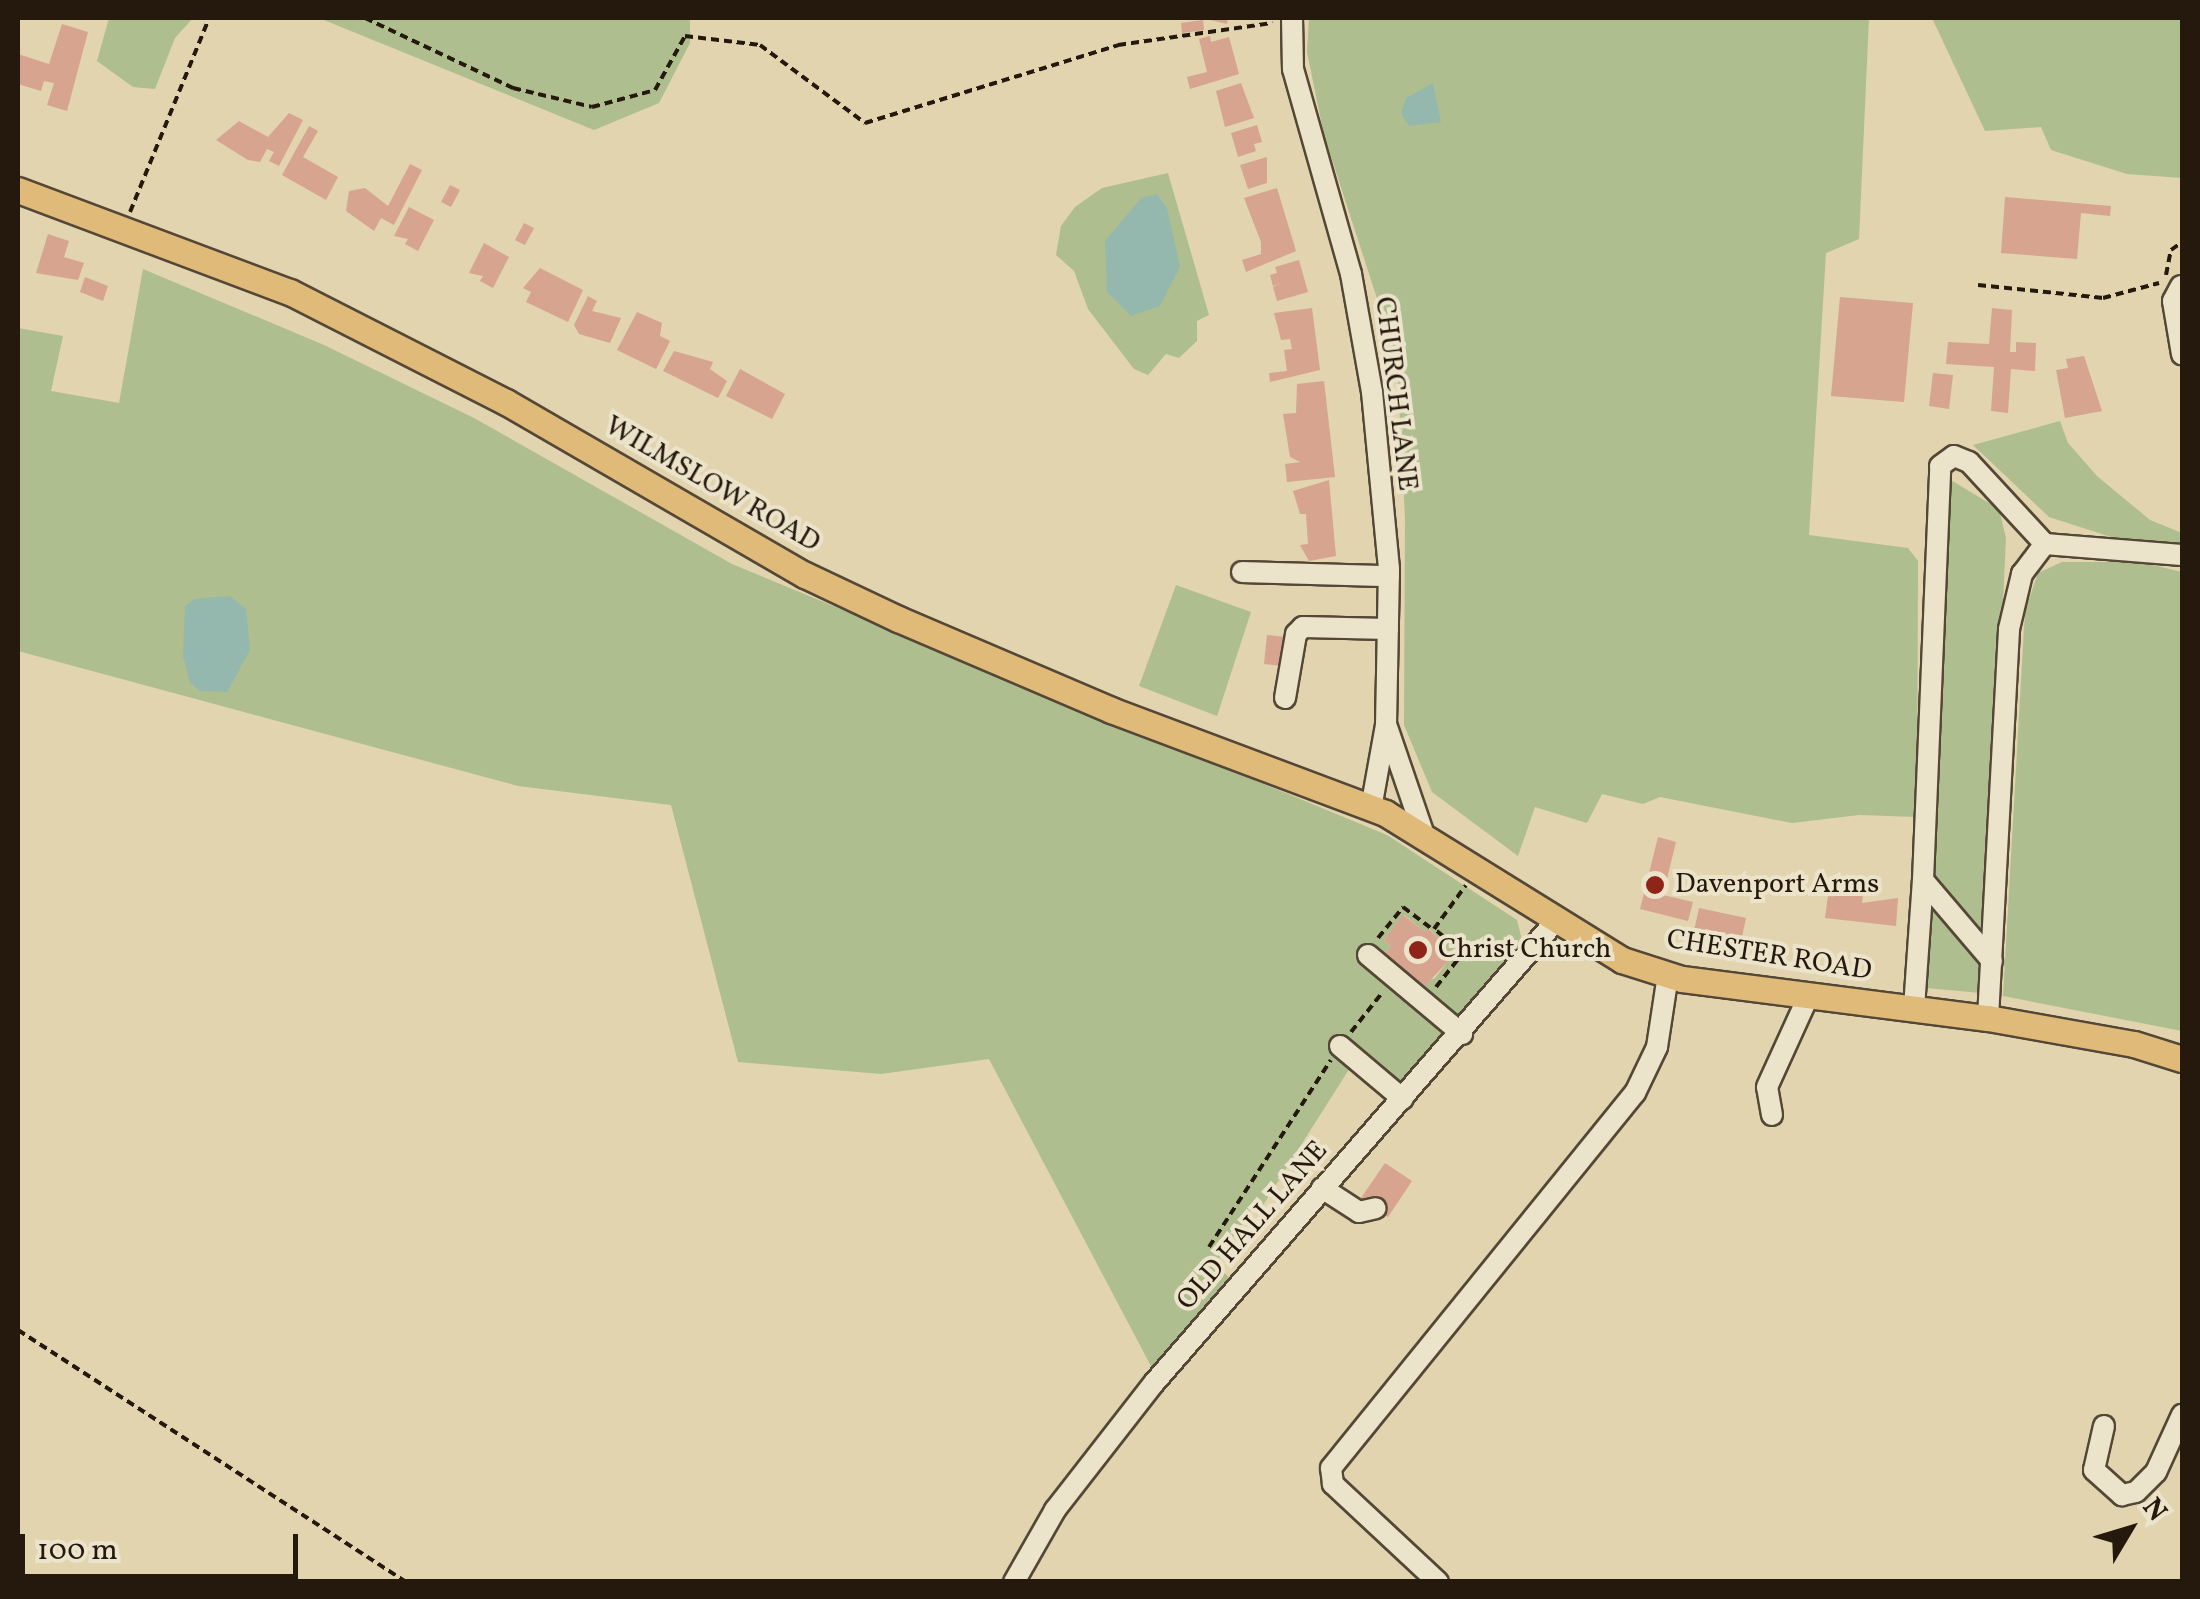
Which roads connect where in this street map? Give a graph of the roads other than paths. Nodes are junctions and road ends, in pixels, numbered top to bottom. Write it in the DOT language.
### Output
graph roads {
  1 [pos="1292,19"];
  2 [pos="18,190"];
  3 [pos="2174,284"];
  4 [pos="2182,354"];
  5 [pos="2045,544"];
  6 [pos="2182,555"];
  7 [pos="1242,572"];
  8 [pos="1389,576"];
  9 [pos="1388,629"];
  10 [pos="1285,698"];
  11 [pos="1386,725"];
  12 [pos="1378,811"];
  13 [pos="1423,832"];
  14 [pos="1924,880"];
  15 [pos="1554,923"];
  16 [pos="1368,955"];
  17 [pos="1992,962"];
  18 [pos="1668,975"];
  19 [pos="1809,995"];
  20 [pos="1914,1008"];
  21 [pos="1988,1018"];
  22 [pos="1462,1034"];
  23 [pos="1340,1046"];
  24 [pos="2182,1060"];
  25 [pos="1403,1099"];
  26 [pos="1772,1115"];
  27 [pos="1322,1188"];
  28 [pos="1376,1208"];
  29 [pos="2182,1416"];
  30 [pos="2104,1426"];
  31 [pos="1014,1582"];
  32 [pos="1438,1582"];
  1 -- 8 [label="street, CHURCH LANE"];
  2 -- 12 [label="main road, WILMSLOW ROAD"];
  3 -- 4 [label="street"];
  5 -- 6 [label="street"];
  5 -- 14 [label="street"];
  5 -- 17 [label="street"];
  7 -- 8 [label="street"];
  8 -- 9 [label="street, CHURCH LANE"];
  9 -- 10 [label="street"];
  9 -- 11 [label="street, CHURCH LANE"];
  11 -- 12 [label="street, CHURCH LANE"];
  11 -- 13 [label="street, CHURCH LANE"];
  12 -- 13 [label="main road, CHESTER ROAD"];
  13 -- 15 [label="main road, CHESTER ROAD"];
  14 -- 17 [label="street"];
  14 -- 20 [label="street"];
  15 -- 18 [label="main road, CHESTER ROAD"];
  15 -- 22 [label="street, OLD HALL LANE"];
  16 -- 22 [label="street"];
  17 -- 21 [label="street"];
  18 -- 19 [label="main road, CHESTER ROAD"];
  18 -- 32 [label="street"];
  19 -- 20 [label="main road, CHESTER ROAD"];
  19 -- 26 [label="street"];
  20 -- 21 [label="main road, CHESTER ROAD"];
  21 -- 24 [label="main road, CHESTER ROAD"];
  22 -- 25 [label="street, OLD HALL LANE"];
  23 -- 25 [label="street"];
  25 -- 27 [label="street, OLD HALL LANE"];
  27 -- 28 [label="street"];
  27 -- 31 [label="street, OLD HALL LANE"];
  29 -- 30 [label="street"];
}
